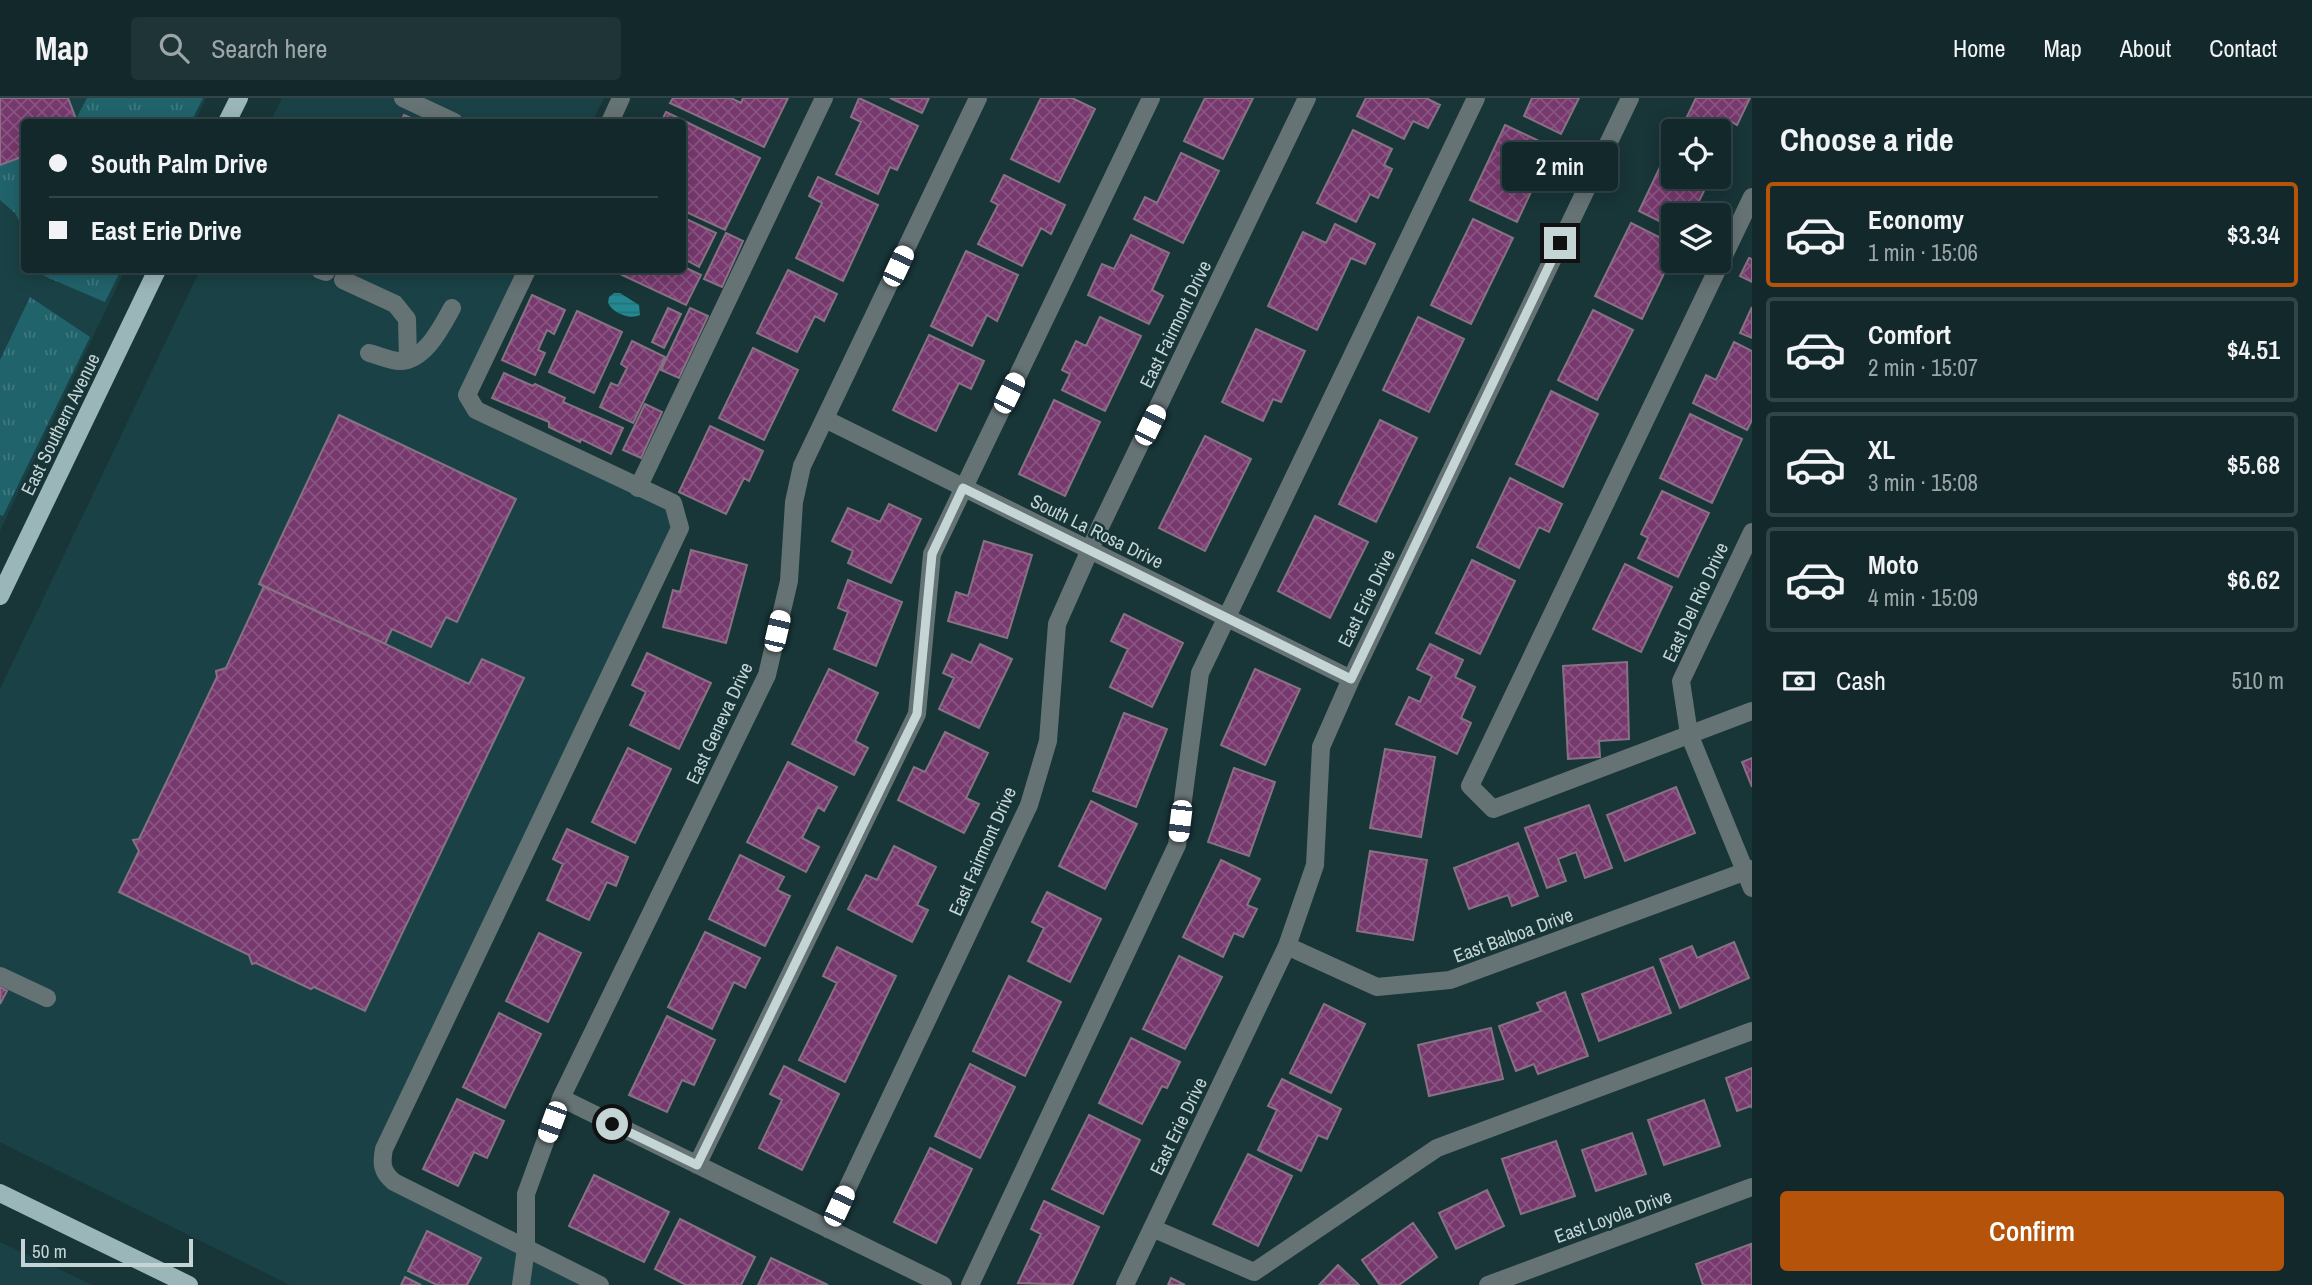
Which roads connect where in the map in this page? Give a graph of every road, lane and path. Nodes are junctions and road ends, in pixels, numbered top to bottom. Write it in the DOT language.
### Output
graph roads {
  1 [pos="239,98"];
  2 [pos="403,98"];
  3 [pos="621,98"];
  4 [pos="824,98"];
  5 [pos="978,98"];
  6 [pos="1151,98"];
  7 [pos="1307,98"];
  8 [pos="1476,98"];
  9 [pos="1630,98"];
  10 [pos="228,119"];
  11 [pos="448,119"];
  12 [pos="611,119"];
  13 [pos="1752,197"];
  14 [pos="156,273"];
  15 [pos="526,273"];
  16 [pos="330,274"];
  17 [pos="452,308"];
  18 [pos="369,353"];
  19 [pos="408,360"];
  20 [pos="825,419"];
  21 [pos="638,488"];
  22 [pos="963,488"];
  23 [pos="1752,532"];
  24 [pos="1089,551"];
  25 [pos="0,596"];
  26 [pos="1227,618"];
  27 [pos="1351,679"];
  28 [pos="1752,711"];
  29 [pos="1689,734"];
  30 [pos="1750,876"];
  31 [pos="1287,946"];
  32 [pos="0,976"];
  33 [pos="47,998"];
  34 [pos="1752,1031"];
  35 [pos="561,1098"];
  36 [pos="697,1165"];
  37 [pos="1752,1187"];
  38 [pos="0,1193"];
  39 [pos="1152,1228"];
  40 [pos="828,1229"];
  41 [pos="526,1248"];
  42 [pos="189,1285"];
  43 [pos="521,1285"];
  44 [pos="600,1285"];
  45 [pos="943,1285"];
  46 [pos="970,1285"];
  47 [pos="1125,1285"];
  48 [pos="1488,1285"];
  1 -- 10 [label="main road"];
  2 -- 11 [label="street"];
  3 -- 12 [label="street"];
  4 -- 21 [label="street"];
  5 -- 20 [label="street, East Geneva Drive"];
  6 -- 22 [label="street"];
  7 -- 24 [label="street, East Fairmont Drive"];
  8 -- 26 [label="street"];
  9 -- 27 [label="street, East Erie Drive"];
  13 -- 29 [label="street"];
  14 -- 25 [label="main road, East Southern Avenue"];
  15 -- 21 [label="street"];
  16 -- 19 [label="street"];
  17 -- 19 [label="street"];
  18 -- 19 [label="street"];
  20 -- 22 [label="street, South La Rosa Drive"];
  20 -- 35 [label="street, East Geneva Drive"];
  21 -- 41 [label="street"];
  22 -- 24 [label="street, South La Rosa Drive"];
  22 -- 36 [label="street"];
  23 -- 29 [label="street, East Del Rio Drive"];
  24 -- 26 [label="street, South La Rosa Drive"];
  24 -- 40 [label="street, East Fairmont Drive"];
  26 -- 27 [label="street, South La Rosa Drive"];
  26 -- 46 [label="street"];
  27 -- 31 [label="street, East Erie Drive"];
  28 -- 29 [label="street"];
  29 -- 30 [label="street, East Del Rio Drive"];
  30 -- 31 [label="street, East Balboa Drive"];
  31 -- 39 [label="street, East Erie Drive"];
  32 -- 33 [label="street"];
  34 -- 39 [label="street"];
  35 -- 36 [label="street"];
  35 -- 41 [label="street, East Geneva Drive"];
  36 -- 40 [label="street"];
  37 -- 48 [label="street, East Loyola Drive"];
  38 -- 42 [label="main road"];
  39 -- 47 [label="street, East Erie Drive"];
  40 -- 45 [label="street"];
  41 -- 43 [label="street, East Geneva Drive"];
  41 -- 44 [label="street"];
}
